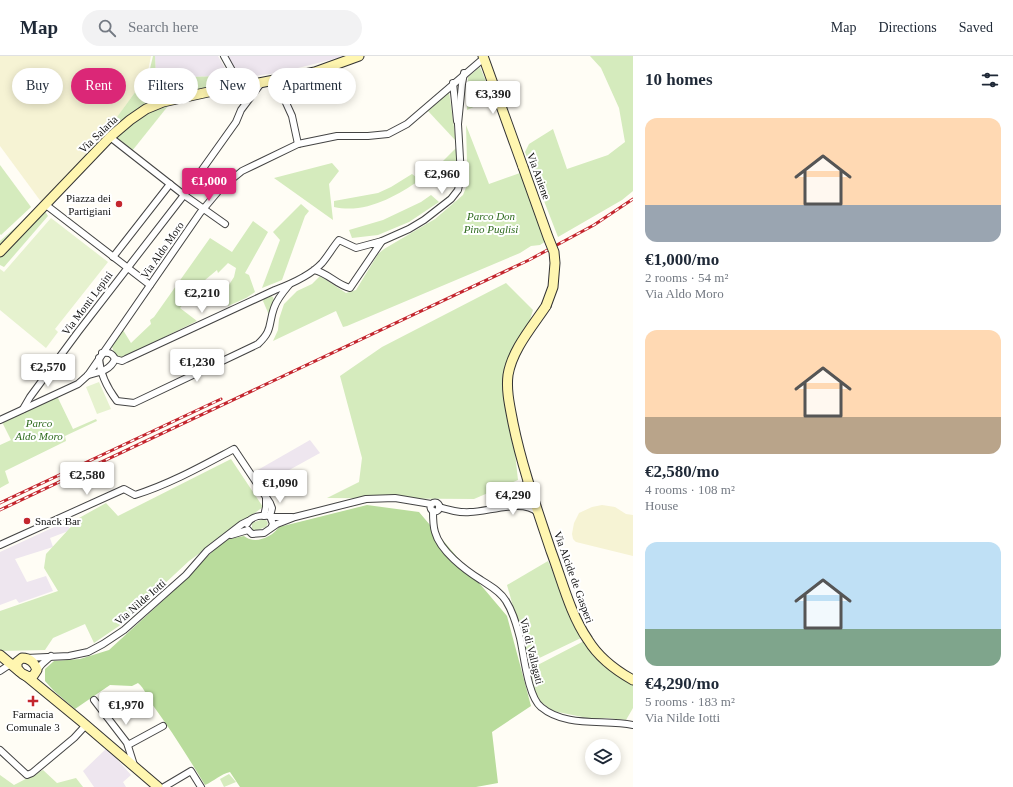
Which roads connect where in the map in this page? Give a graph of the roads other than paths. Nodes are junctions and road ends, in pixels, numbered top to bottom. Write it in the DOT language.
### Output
graph roads {
  1 [pos="224,56"];
  2 [pos="359,56"];
  3 [pos="483,57"];
  4 [pos="231,68"];
  5 [pos="326,68"];
  6 [pos="464,74"];
  7 [pos="268,81"];
  8 [pos="262,82"];
  9 [pos="453,83"];
  10 [pos="206,93"];
  11 [pos="287,104"];
  12 [pos="458,124"];
  13 [pos="110,137"];
  14 [pos="298,144"];
  15 [pos="170,184"];
  16 [pos="184,195"];
  17 [pos="49,207"];
  18 [pos="204,209"];
  19 [pos="224,224"];
  20 [pos="382,240"];
  21 [pos="0,252"];
  22 [pos="113,257"];
  23 [pos="127,268"];
  24 [pos="314,270"];
  25 [pos="290,284"];
  26 [pos="150,285"];
  27 [pos="546,306"];
  28 [pos="110,341"];
  29 [pos="101,356"];
  30 [pos="114,357"];
  31 [pos="102,372"];
  32 [pos="88,375"];
  33 [pos="24,409"];
  34 [pos="0,420"];
  35 [pos="527,479"];
  36 [pos="522,493"];
  37 [pos="533,497"];
  38 [pos="431,504"];
  39 [pos="527,506"];
  40 [pos="439,507"];
  41 [pos="492,509"];
  42 [pos="433,511"];
  43 [pos="539,514"];
  44 [pos="268,516"];
  45 [pos="295,517"];
  46 [pos="248,521"];
  47 [pos="272,526"];
  48 [pos="248,530"];
  49 [pos="227,536"];
  50 [pos="0,545"];
  51 [pos="0,655"];
  52 [pos="51,656"];
  53 [pos="19,660"];
  54 [pos="0,671"];
  55 [pos="37,672"];
  56 [pos="22,673"];
  57 [pos="633,680"];
  58 [pos="50,697"];
  59 [pos="94,700"];
  60 [pos="86,725"];
  61 [pos="633,725"];
  62 [pos="163,726"];
  63 [pos="128,745"];
  64 [pos="0,750"];
  65 [pos="134,765"];
  66 [pos="158,787"];
  67 [pos="164,787"];
  68 [pos="201,787"];
  1 -- 4 [label="street"];
  2 -- 5 [label="main road, Via Salaria"];
  3 -- 6 [label="street, Via Aldo Moro"];
  3 -- 27 [label="main road, Via Aniene, bridge"];
  6 -- 9 [label="street, Via Aldo Moro"];
  6 -- 12 [label="street"];
  7 -- 8 [label="main road, Via Salaria"];
  8 -- 16 [label="street, Via Monti Lepini"];
  9 -- 12 [label="street"];
  9 -- 14 [label="street, Via Aldo Moro"];
  10 -- 13 [label="main road, Via Salaria"];
  11 -- 14 [label="street"];
  12 -- 20 [label="street"];
  13 -- 15 [label="street"];
  13 -- 17 [label="main road, Via Salaria"];
  14 -- 18 [label="street, Via Aldo Moro"];
  15 -- 16 [label="street"];
  15 -- 22 [label="street"];
  16 -- 18 [label="street"];
  16 -- 23 [label="street, Via Monti Lepini"];
  17 -- 21 [label="main road, Via Salaria"];
  17 -- 22 [label="street"];
  18 -- 19 [label="street"];
  18 -- 26 [label="street, Via Aldo Moro"];
  20 -- 24 [label="street"];
  20 -- 24 [label="street"];
  22 -- 23 [label="street"];
  23 -- 26 [label="street, Via Monti Lepini"];
  23 -- 33 [label="street, Via Monti Lepini"];
  24 -- 25 [label="street"];
  25 -- 30 [label="street"];
  25 -- 31 [label="street"];
  26 -- 28 [label="street, Via Aldo Moro"];
  27 -- 35 [label="main road, Via Alcide de Gasperi"];
  28 -- 29 [label="street, Via Aldo Moro"];
  28 -- 30 [label="street"];
  29 -- 30 [label="street"];
  29 -- 31 [label="street"];
  29 -- 32 [label="street, Via Aldo Moro"];
  30 -- 31 [label="street"];
  31 -- 32 [label="street"];
  32 -- 33 [label="street, Via Aldo Moro"];
  33 -- 34 [label="street, Via Aldo Moro"];
  35 -- 36 [label="street"];
  35 -- 37 [label="main road, Via Alcide de Gasperi"];
  36 -- 37 [label="street"];
  36 -- 41 [label="street"];
  37 -- 39 [label="street"];
  37 -- 43 [label="main road, Via Alcide de Gasperi"];
  38 -- 40 [label="street"];
  38 -- 42 [label="street"];
  38 -- 45 [label="street, Via Nilde Iotti"];
  39 -- 41 [label="street"];
  39 -- 43 [label="street"];
  40 -- 41 [label="street"];
  40 -- 42 [label="street"];
  42 -- 61 [label="street, Via di Vallagati"];
  43 -- 57 [label="main road, Via Alcide de Gasperi"];
  44 -- 45 [label="street, Via Nilde Iotti"];
  44 -- 46 [label="street"];
  44 -- 47 [label="street"];
  44 -- 50 [label="street"];
  45 -- 47 [label="street, Via Nilde Iotti"];
  46 -- 48 [label="street"];
  46 -- 49 [label="street, Via Nilde Iotti"];
  47 -- 48 [label="street, Via Nilde Iotti"];
  48 -- 49 [label="street, Via Nilde Iotti"];
  49 -- 52 [label="street, Via Nilde Iotti"];
  51 -- 53 [label="main road"];
  51 -- 53 [label="main road"];
  52 -- 53 [label="street, Via Nilde Iotti"];
  52 -- 55 [label="street"];
  53 -- 54 [label="street"];
  53 -- 55 [label="main road"];
  53 -- 56 [label="main road"];
  55 -- 56 [label="main road"];
  55 -- 58 [label="main road"];
  56 -- 58 [label="main road"];
  58 -- 60 [label="main road"];
  59 -- 63 [label="street"];
  60 -- 64 [label="street"];
  60 -- 65 [label="main road"];
  62 -- 63 [label="street"];
  63 -- 65 [label="street"];
  65 -- 66 [label="main road"];
  67 -- 68 [label="street"];
}
